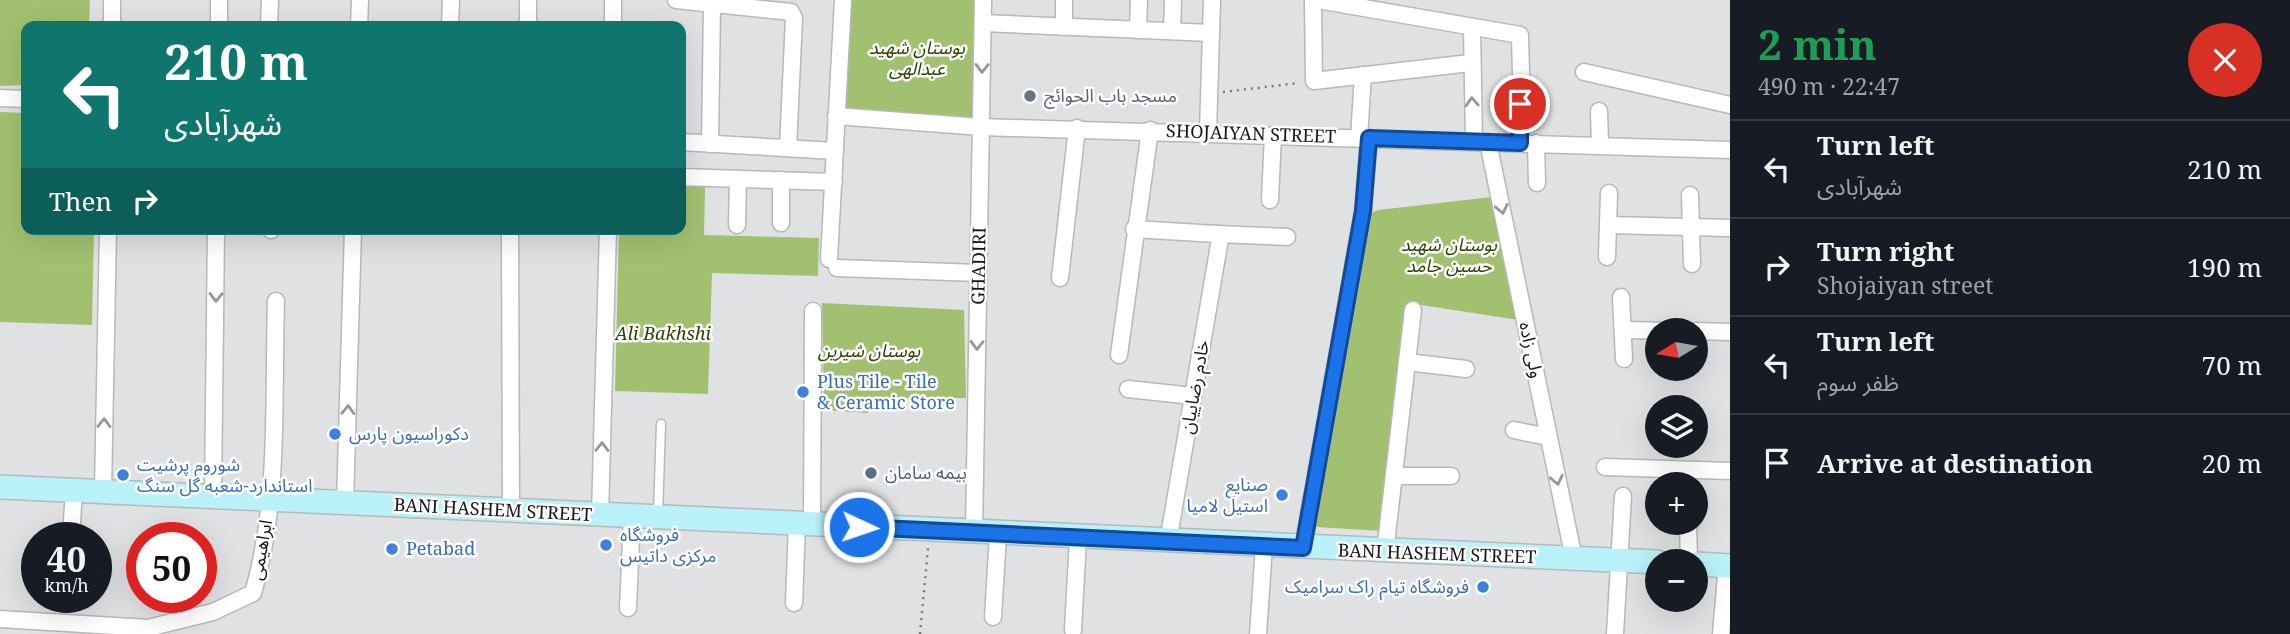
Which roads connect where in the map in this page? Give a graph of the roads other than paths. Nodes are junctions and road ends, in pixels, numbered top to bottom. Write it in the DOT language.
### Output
graph roads {
  1 [pos="112,0"];
  2 [pos="219,0"];
  3 [pos="270,0"];
  4 [pos="360,0"];
  5 [pos="451,0"];
  6 [pos="528,0"];
  7 [pos="613,0"];
  8 [pos="678,0"];
  9 [pos="843,0"];
  10 [pos="983,0"];
  11 [pos="1064,0"];
  12 [pos="1139,0"];
  13 [pos="1173,0"];
  14 [pos="1212,0"];
  15 [pos="1316,0"];
  16 [pos="712,4"];
  17 [pos="757,4"];
  18 [pos="112,21"];
  19 [pos="219,21"];
  20 [pos="269,21"];
  21 [pos="359,21"];
  22 [pos="450,21"];
  23 [pos="528,21"];
  24 [pos="613,21"];
  25 [pos="983,23"];
  26 [pos="1064,27"];
  27 [pos="1472,27"];
  28 [pos="1138,30"];
  29 [pos="1172,31"];
  30 [pos="1211,33"];
  31 [pos="1470,63"];
  32 [pos="1584,72"];
  33 [pos="1363,75"];
  34 [pos="1521,75"];
  35 [pos="0,98"];
  36 [pos="21,99"];
  37 [pos="1520,104"];
  38 [pos="1730,105"];
  39 [pos="1599,111"];
  40 [pos="836,116"];
  41 [pos="981,127"];
  42 [pos="1077,128"];
  43 [pos="1150,130"];
  44 [pos="1208,132"];
  45 [pos="1273,135"];
  46 [pos="1364,138"];
  47 [pos="686,142"];
  48 [pos="1481,142"];
  49 [pos="1528,143"];
  50 [pos="710,144"];
  51 [pos="1600,145"];
  52 [pos="788,148"];
  53 [pos="1730,150"];
  54 [pos="835,151"];
  55 [pos="686,177"];
  56 [pos="738,179"];
  57 [pos="781,180"];
  58 [pos="834,182"];
  59 [pos="1537,183"];
  60 [pos="1609,193"];
  61 [pos="1690,198"];
  62 [pos="1270,200"];
  63 [pos="781,223"];
  64 [pos="737,225"];
  65 [pos="1608,225"];
  66 [pos="1692,227"];
  67 [pos="1134,229"];
  68 [pos="1730,229"];
  69 [pos="1217,234"];
  70 [pos="108,235"];
  71 [pos="216,235"];
  72 [pos="353,235"];
  73 [pos="510,235"];
  74 [pos="607,235"];
  75 [pos="1287,237"];
  76 [pos="1607,257"];
  77 [pos="1692,264"];
  78 [pos="978,273"];
  79 [pos="1060,278"];
  80 [pos="1621,297"];
  81 [pos="276,301"];
  82 [pos="1413,310"];
  83 [pos="813,312"];
  84 [pos="1623,330"];
  85 [pos="1645,330"];
  86 [pos="1708,331"];
  87 [pos="1730,332"];
  88 [pos="1119,355"];
  89 [pos="1624,359"];
  90 [pos="1407,362"];
  91 [pos="1466,369"];
  92 [pos="1128,388"];
  93 [pos="1193,396"];
  94 [pos="661,424"];
  95 [pos="1514,430"];
  96 [pos="1549,437"];
  97 [pos="1605,467"];
  98 [pos="1730,471"];
  99 [pos="1394,476"];
  100 [pos="1451,476"];
  101 [pos="0,486"];
  102 [pos="74,490"];
  103 [pos="103,491"];
  104 [pos="1623,496"];
  105 [pos="213,497"];
  106 [pos="270,499"];
  107 [pos="345,503"];
  108 [pos="511,511"];
  109 [pos="600,515"];
  110 [pos="632,516"];
  111 [pos="658,518"];
  112 [pos="72,522"];
  113 [pos="804,525"];
  114 [pos="974,533"];
  115 [pos="998,534"];
  116 [pos="1078,538"];
  117 [pos="1168,542"];
  118 [pos="1264,546"];
  119 [pos="1303,548"];
  120 [pos="1385,552"];
  121 [pos="1573,559"];
  122 [pos="1619,561"];
  123 [pos="1645,562"];
  124 [pos="1708,564"];
  125 [pos="1729,565"];
  126 [pos="794,603"];
  127 [pos="628,608"];
  128 [pos="993,617"];
  129 [pos="3,624"];
  130 [pos="1073,630"];
  131 [pos="1258,634"];
  132 [pos="1615,634"];
  133 [pos="1721,634"];
  1 -- 18 [label="street"];
  2 -- 19 [label="street"];
  3 -- 20 [label="street"];
  4 -- 21 [label="street"];
  5 -- 22 [label="street"];
  6 -- 23 [label="street"];
  7 -- 24 [label="street"];
  8 -- 16 [label="street"];
  9 -- 40 [label="street"];
  10 -- 25 [label="street, GHADIRI"];
  11 -- 26 [label="street"];
  12 -- 28 [label="street"];
  13 -- 29 [label="street"];
  14 -- 30 [label="street"];
  15 -- 27 [label="street"];
  15 -- 33 [label="street"];
  16 -- 17 [label="street"];
  16 -- 50 [label="street"];
  17 -- 52 [label="street"];
  25 -- 26 [label="street"];
  25 -- 41 [label="street, GHADIRI, one-way"];
  26 -- 28 [label="street"];
  27 -- 31 [label="street, ولی زاده"];
  27 -- 34 [label="street"];
  28 -- 29 [label="street"];
  29 -- 30 [label="street"];
  30 -- 44 [label="street"];
  31 -- 33 [label="street"];
  48 -- 31 [label="street, ولی زاده, one-way"];
  32 -- 38 [label="street"];
  33 -- 46 [label="street"];
  35 -- 36 [label="street"];
  37 -- 49 [label="street"];
  39 -- 51 [label="street"];
  40 -- 41 [label="street, SHOJAIYAN STREET"];
  40 -- 54 [label="street"];
  41 -- 42 [label="street, SHOJAIYAN STREET"];
  41 -- 78 [label="street, GHADIRI"];
  42 -- 43 [label="street, SHOJAIYAN STREET"];
  42 -- 79 [label="street"];
  43 -- 44 [label="street, SHOJAIYAN STREET"];
  43 -- 67 [label="street"];
  44 -- 45 [label="street, SHOJAIYAN STREET"];
  45 -- 46 [label="street, SHOJAIYAN STREET"];
  45 -- 62 [label="street"];
  46 -- 48 [label="street, SHOJAIYAN STREET"];
  46 -- 119 [label="street"];
  47 -- 50 [label="street"];
  48 -- 49 [label="street, SHOJAIYAN STREET"];
  48 -- 96 [label="street, ولی زاده, one-way"];
  49 -- 51 [label="street, SHOJAIYAN STREET"];
  49 -- 59 [label="street"];
  50 -- 52 [label="street"];
  51 -- 53 [label="street, SHOJAIYAN STREET"];
  52 -- 54 [label="street"];
  54 -- 58 [label="street"];
  55 -- 56 [label="street"];
  56 -- 57 [label="street"];
  56 -- 64 [label="street"];
  57 -- 58 [label="street"];
  57 -- 63 [label="street"];
  58 -- 78 [label="street"];
  60 -- 65 [label="street"];
  61 -- 66 [label="street"];
  65 -- 66 [label="street"];
  65 -- 76 [label="street"];
  66 -- 68 [label="street"];
  66 -- 77 [label="street"];
  67 -- 69 [label="street"];
  67 -- 88 [label="street"];
  69 -- 75 [label="street"];
  69 -- 93 [label="street, خادم رضاییان"];
  103 -- 70 [label="street, one-way"];
  71 -- 105 [label="street, one-way"];
  107 -- 72 [label="street, one-way"];
  73 -- 108 [label="street"];
  109 -- 74 [label="street, one-way"];
  78 -- 114 [label="street, GHADIRI, one-way"];
  80 -- 84 [label="street"];
  81 -- 106 [label="street"];
  82 -- 90 [label="street"];
  83 -- 113 [label="street"];
  84 -- 85 [label="street"];
  84 -- 89 [label="street"];
  86 -- 87 [label="street"];
  90 -- 91 [label="street"];
  90 -- 99 [label="street"];
  92 -- 93 [label="street"];
  93 -- 117 [label="street, خادم رضاییان"];
  94 -- 111 [label="lane"];
  95 -- 96 [label="street"];
  96 -- 121 [label="street, ولی زاده, one-way"];
  97 -- 98 [label="street"];
  99 -- 100 [label="street"];
  99 -- 120 [label="street"];
  101 -- 102 [label="main road, BANI HASHEM STREET"];
  102 -- 103 [label="main road, BANI HASHEM STREET"];
  102 -- 112 [label="street"];
  103 -- 105 [label="main road, BANI HASHEM STREET"];
  104 -- 122 [label="street"];
  105 -- 106 [label="main road, BANI HASHEM STREET"];
  106 -- 107 [label="main road, BANI HASHEM STREET"];
  106 -- 129 [label="street, ابراهیمی"];
  107 -- 108 [label="main road, BANI HASHEM STREET"];
  108 -- 109 [label="main road, BANI HASHEM STREET"];
  109 -- 110 [label="main road, BANI HASHEM STREET"];
  110 -- 111 [label="main road, BANI HASHEM STREET"];
  110 -- 127 [label="street"];
  111 -- 113 [label="main road, BANI HASHEM STREET"];
  113 -- 114 [label="main road, BANI HASHEM STREET"];
  113 -- 126 [label="street"];
  114 -- 115 [label="main road, BANI HASHEM STREET"];
  115 -- 116 [label="main road, BANI HASHEM STREET"];
  115 -- 128 [label="street"];
  116 -- 117 [label="main road, BANI HASHEM STREET"];
  116 -- 130 [label="street"];
  117 -- 118 [label="main road, BANI HASHEM STREET"];
  118 -- 119 [label="main road, BANI HASHEM STREET"];
  118 -- 131 [label="street"];
  119 -- 120 [label="main road, BANI HASHEM STREET"];
  120 -- 121 [label="main road, BANI HASHEM STREET"];
  121 -- 122 [label="main road, BANI HASHEM STREET"];
  122 -- 123 [label="main road, BANI HASHEM STREET"];
  122 -- 132 [label="street"];
  124 -- 125 [label="main road"];
  125 -- 133 [label="street"];
}
